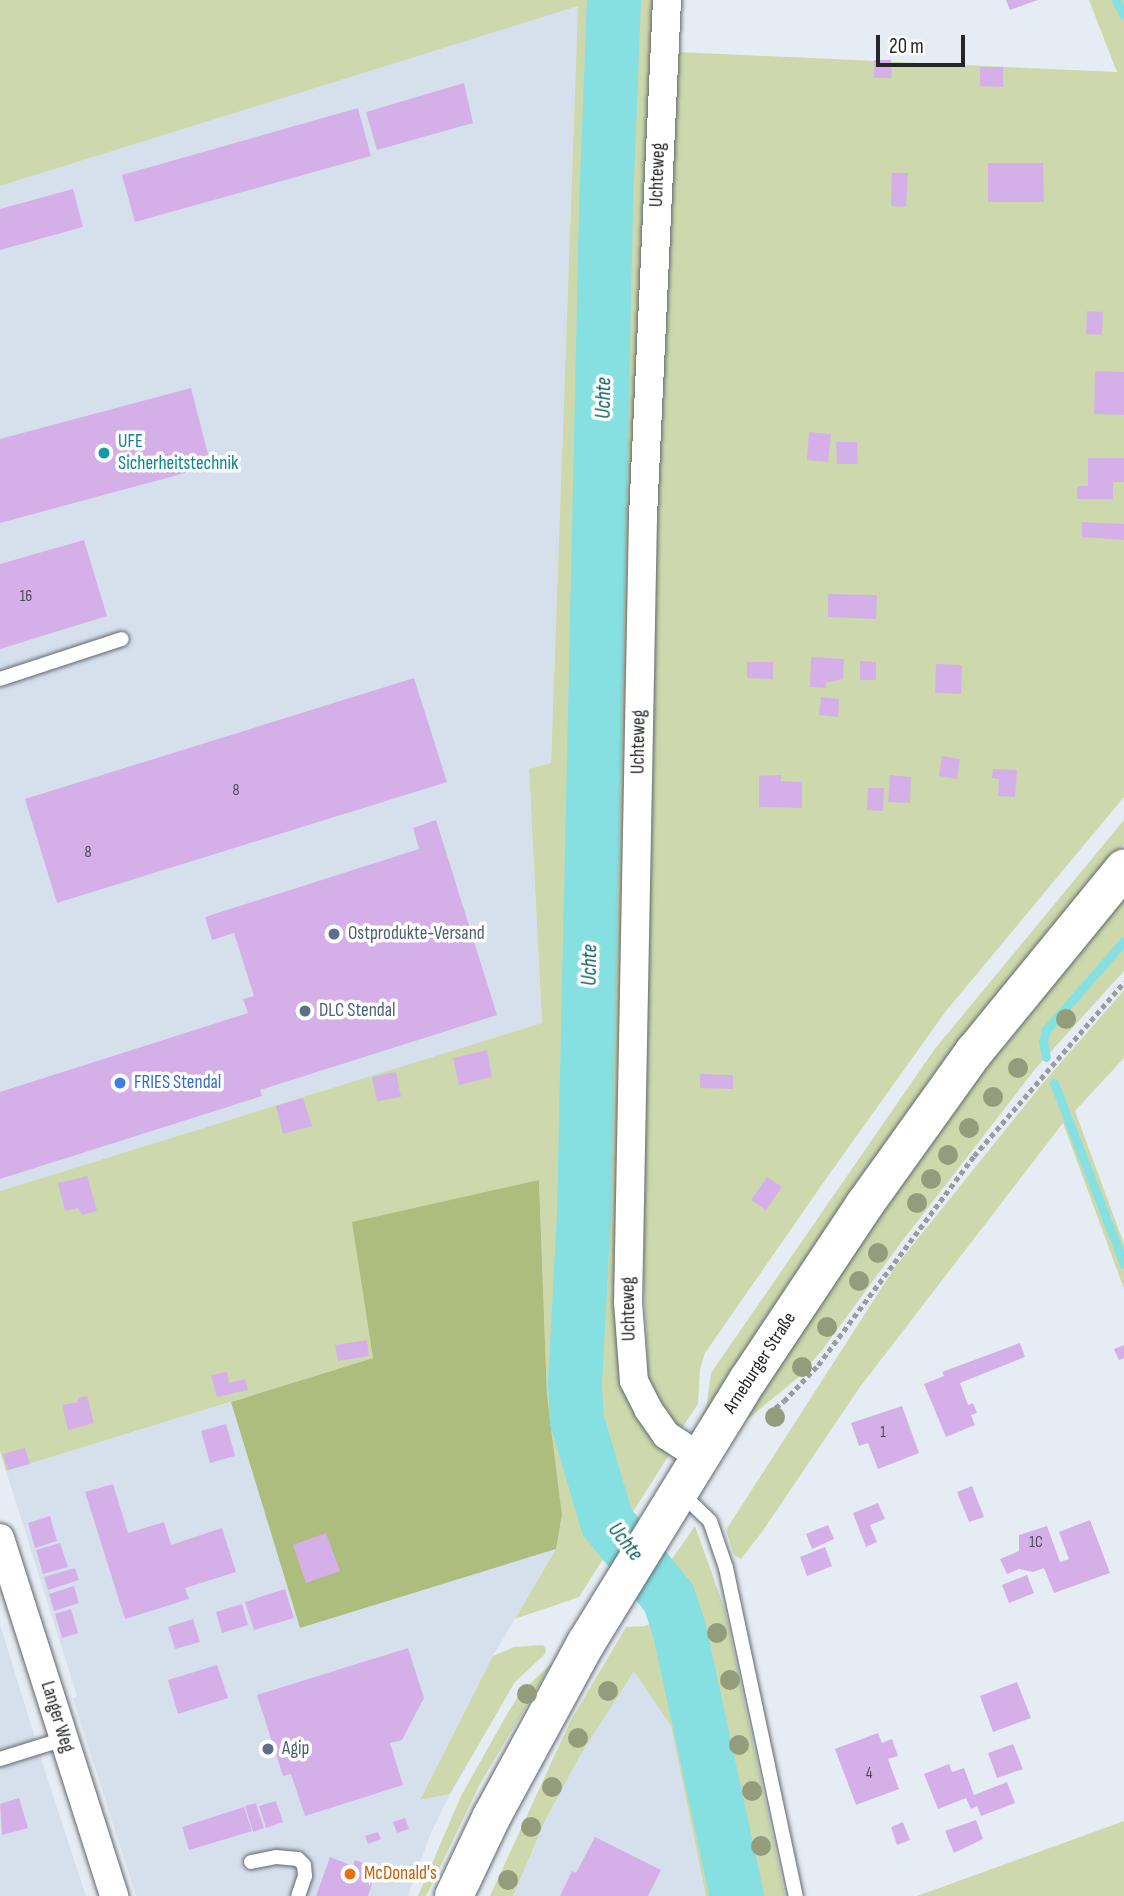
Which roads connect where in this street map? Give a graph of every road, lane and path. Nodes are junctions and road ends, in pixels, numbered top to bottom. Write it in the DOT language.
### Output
graph roads {
  1 [pos="667,0"];
  2 [pos="122,639"];
  3 [pos="0,679"];
  4 [pos="1124,869"];
  5 [pos="1124,982"];
  6 [pos="764,1416"];
  7 [pos="700,1457"];
  8 [pos="672,1502"];
  9 [pos="0,1538"];
  10 [pos="64,1739"];
  11 [pos="0,1759"];
  12 [pos="251,1863"];
  13 [pos="114,1896"];
  14 [pos="298,1896"];
  15 [pos="454,1896"];
  16 [pos="796,1896"];
  1 -- 7 [label="street, Uchteweg"];
  2 -- 3 [label="lane"];
  4 -- 7 [label="main road, Arneburger Straße"];
  5 -- 6 [label="path"];
  7 -- 8 [label="main road, Arneburger Straße"];
  8 -- 15 [label="main road, Arneburger Straße"];
  8 -- 16 [label="lane"];
  9 -- 10 [label="street, Langer Weg"];
  10 -- 11 [label="lane"];
  10 -- 13 [label="street, Langer Weg"];
  12 -- 14 [label="lane"];
}
